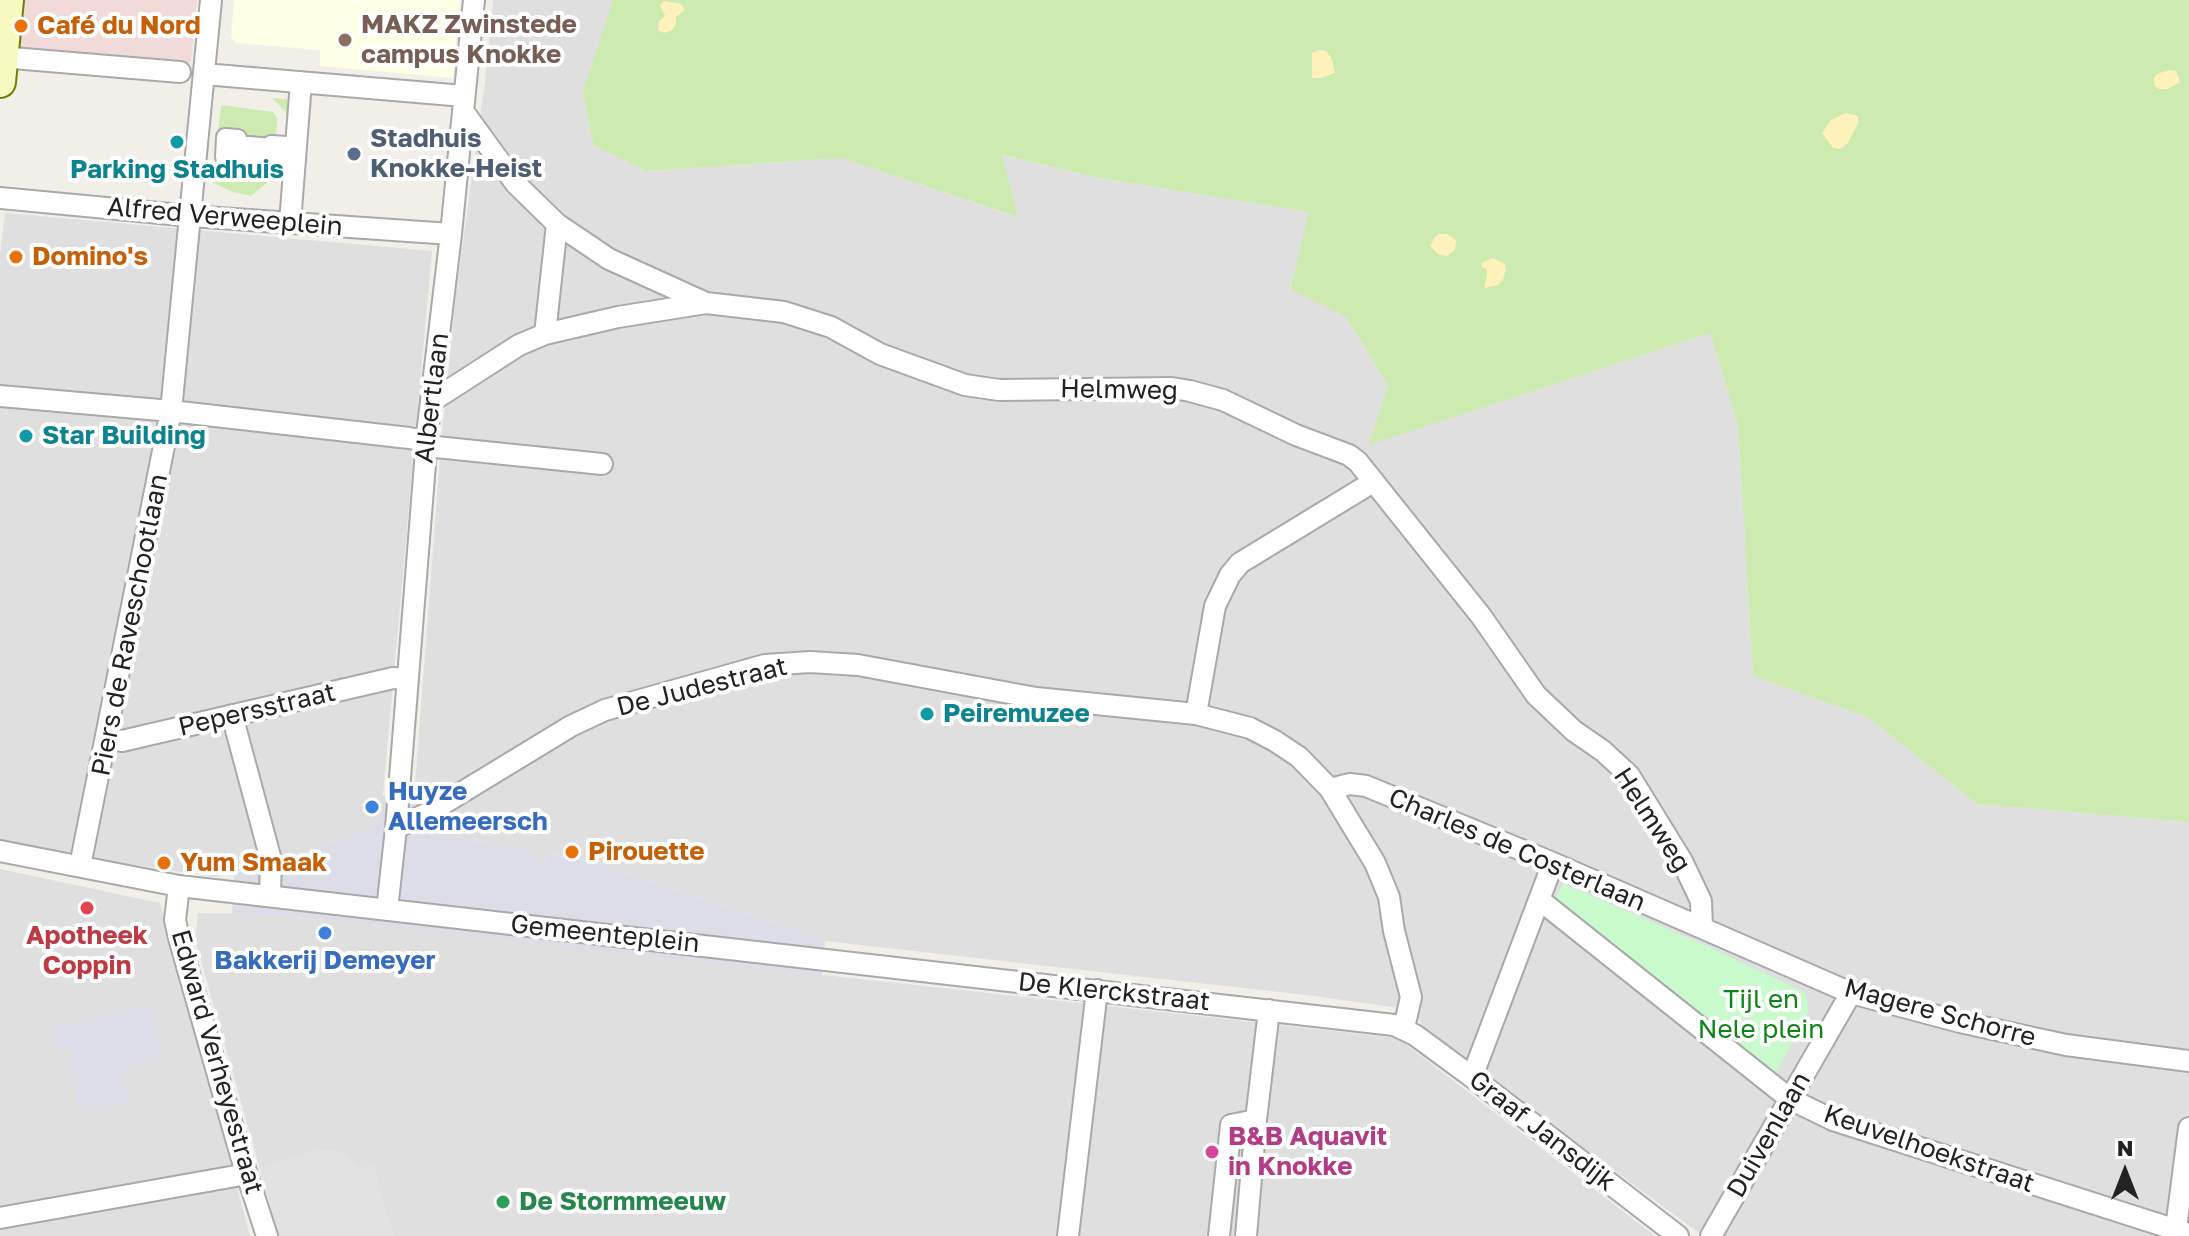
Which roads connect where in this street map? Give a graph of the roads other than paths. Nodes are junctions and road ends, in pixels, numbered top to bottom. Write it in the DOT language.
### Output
graph roads {
  1 [pos="8,0"];
  2 [pos="211,0"];
  3 [pos="474,0"];
  4 [pos="1,65"];
  5 [pos="180,72"];
  6 [pos="204,74"];
  7 [pos="301,82"];
  8 [pos="464,103"];
  9 [pos="225,147"];
  10 [pos="278,154"];
  11 [pos="0,198"];
  12 [pos="191,216"];
  13 [pos="290,223"];
  14 [pos="557,224"];
  15 [pos="451,234"];
  16 [pos="706,303"];
  17 [pos="545,334"];
  18 [pos="0,396"];
  19 [pos="432,401"];
  20 [pos="171,411"];
  21 [pos="426,441"];
  22 [pos="602,464"];
  23 [pos="1373,482"];
  24 [pos="406,679"];
  25 [pos="1196,714"];
  26 [pos="232,715"];
  27 [pos="107,738"];
  28 [pos="1330,789"];
  29 [pos="396,828"];
  30 [pos="0,851"];
  31 [pos="1553,863"];
  32 [pos="80,866"];
  33 [pos="179,886"];
  34 [pos="270,896"];
  35 [pos="1541,901"];
  36 [pos="387,910"];
  37 [pos="1702,927"];
  38 [pos="824,958"];
  39 [pos="1097,990"];
  40 [pos="1851,993"];
  41 [pos="1269,1010"];
  42 [pos="1404,1028"];
  43 [pos="2189,1061"];
  44 [pos="1472,1077"];
  45 [pos="1790,1099"];
  46 [pos="1256,1120"];
  47 [pos="2189,1128"];
  48 [pos="247,1174"];
  49 [pos="0,1218"];
  50 [pos="2180,1234"];
  51 [pos="267,1236"];
  52 [pos="1068,1236"];
  53 [pos="1219,1236"];
  54 [pos="1246,1236"];
  55 [pos="1677,1236"];
  56 [pos="1711,1236"];
  1 -- 4 [label="main road"];
  2 -- 6 [label="street, Piers de Raveschootlaan"];
  3 -- 8 [label="street, Albertlaan"];
  4 -- 5 [label="street"];
  6 -- 7 [label="street"];
  6 -- 12 [label="street, Piers de Raveschootlaan"];
  7 -- 8 [label="street"];
  7 -- 13 [label="street"];
  8 -- 14 [label="street, Helmweg"];
  8 -- 15 [label="street, Albertlaan"];
  9 -- 10 [label="street"];
  11 -- 12 [label="street, Alfred Verweeplein"];
  12 -- 13 [label="street, Alfred Verweeplein"];
  12 -- 20 [label="street, Piers de Raveschootlaan"];
  13 -- 15 [label="street, Alfred Verweeplein"];
  14 -- 16 [label="street, Helmweg"];
  14 -- 17 [label="street"];
  15 -- 19 [label="street, Albertlaan"];
  16 -- 17 [label="street"];
  16 -- 23 [label="street, Helmweg"];
  17 -- 19 [label="street"];
  18 -- 20 [label="street"];
  19 -- 21 [label="street, Albertlaan"];
  20 -- 21 [label="street"];
  20 -- 27 [label="street, Piers de Raveschootlaan"];
  21 -- 22 [label="street"];
  21 -- 24 [label="street, Albertlaan"];
  23 -- 25 [label="street"];
  23 -- 37 [label="street, Helmweg"];
  24 -- 26 [label="street, Pepersstraat"];
  24 -- 29 [label="street, Albertlaan"];
  25 -- 28 [label="street, De Judestraat"];
  25 -- 29 [label="street, De Judestraat"];
  26 -- 27 [label="street, Pepersstraat"];
  26 -- 34 [label="street"];
  27 -- 32 [label="street, Piers de Raveschootlaan"];
  28 -- 31 [label="street, Charles de Costerlaan"];
  28 -- 42 [label="street, De Judestraat"];
  29 -- 36 [label="street"];
  30 -- 32 [label="street, Gemeenteplein"];
  31 -- 35 [label="street"];
  31 -- 37 [label="street, Charles de Costerlaan"];
  32 -- 33 [label="street, Gemeenteplein"];
  33 -- 34 [label="street, Gemeenteplein"];
  33 -- 48 [label="street, Edward Verheyestraat"];
  34 -- 36 [label="street, Gemeenteplein"];
  35 -- 44 [label="street"];
  35 -- 45 [label="street, Keuvelhoekstraat"];
  36 -- 38 [label="street, Gemeenteplein"];
  37 -- 40 [label="street, Magere Schorre"];
  38 -- 39 [label="street, De Klerckstraat"];
  39 -- 41 [label="street, De Klerckstraat"];
  39 -- 52 [label="street"];
  40 -- 43 [label="street, Magere Schorre"];
  40 -- 45 [label="street, Duivenlaan"];
  41 -- 42 [label="street, De Klerckstraat"];
  41 -- 46 [label="street"];
  42 -- 44 [label="street, Graaf Jansdijk"];
  44 -- 55 [label="street, Graaf Jansdijk"];
  45 -- 50 [label="street, Keuvelhoekstraat"];
  45 -- 56 [label="street, Duivenlaan"];
  46 -- 53 [label="street"];
  46 -- 54 [label="street"];
  47 -- 50 [label="street"];
  48 -- 49 [label="street"];
  48 -- 51 [label="street, Edward Verheyestraat"];
}
